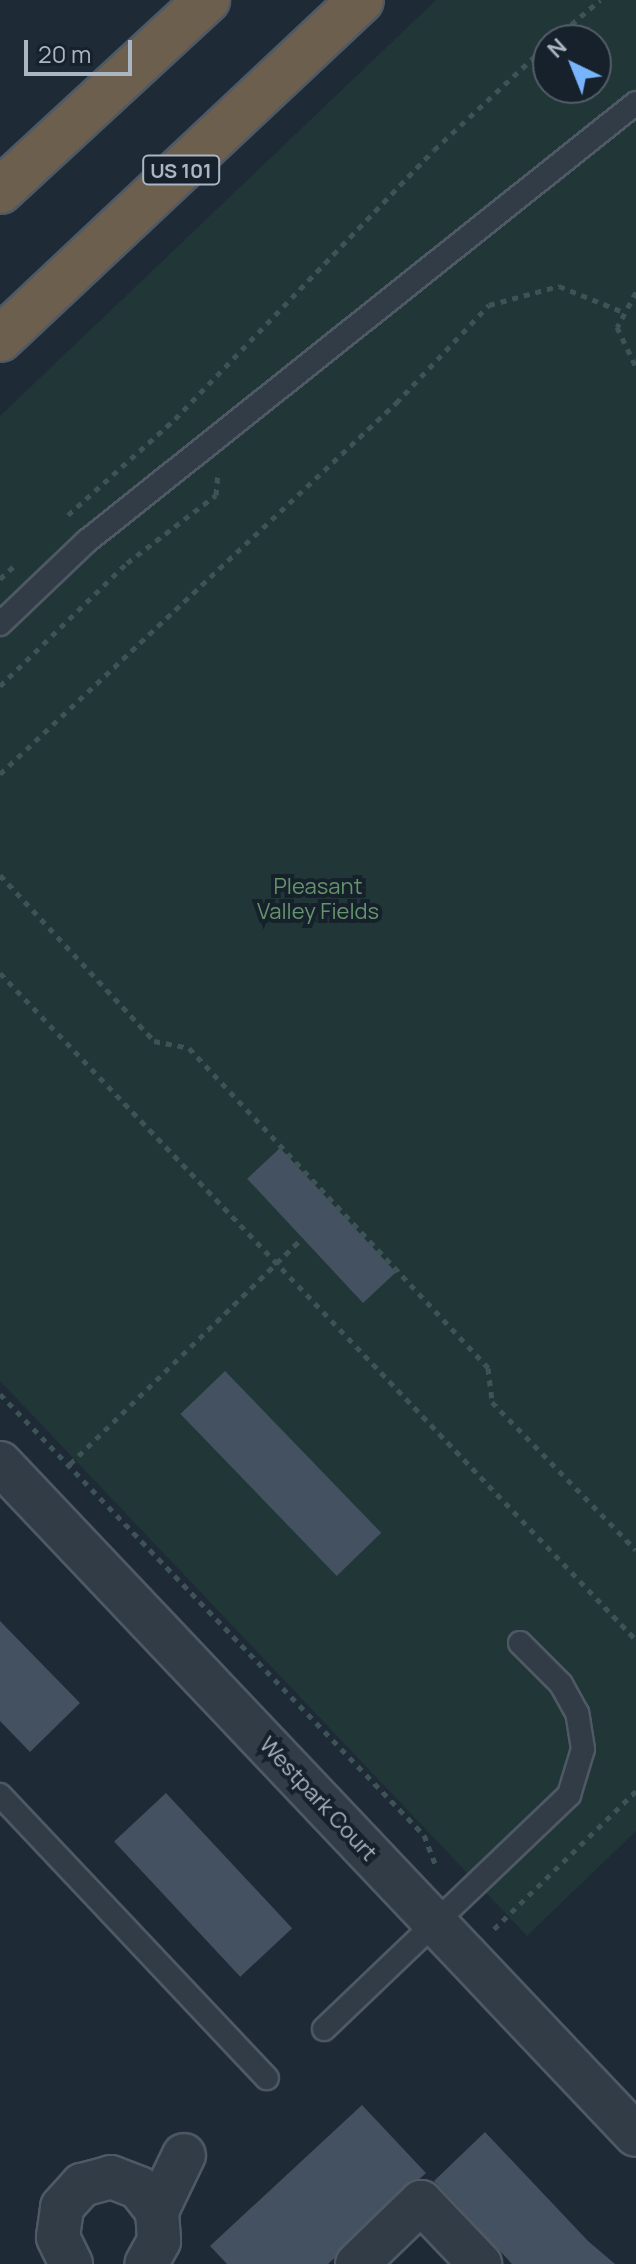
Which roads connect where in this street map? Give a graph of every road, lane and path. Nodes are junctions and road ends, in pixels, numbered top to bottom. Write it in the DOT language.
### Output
graph roads {
  1 [pos="207,0"];
  2 [pos="361,0"];
  3 [pos="600,0"];
  4 [pos="572,24"];
  5 [pos="532,59"];
  6 [pos="636,103"];
  7 [pos="0,191"];
  8 [pos="636,292"];
  9 [pos="621,311"];
  10 [pos="0,339"];
  11 [pos="636,367"];
  12 [pos="218,471"];
  13 [pos="54,527"];
  14 [pos="22,558"];
  15 [pos="0,579"];
  16 [pos="0,624"];
  17 [pos="0,686"];
  18 [pos="0,774"];
  19 [pos="0,875"];
  20 [pos="0,973"];
  21 [pos="299,1241"];
  22 [pos="277,1267"];
  23 [pos="0,1394"];
  24 [pos="0,1463"];
  25 [pos="70,1464"];
  26 [pos="636,1550"];
  27 [pos="636,1640"];
  28 [pos="520,1643"];
  29 [pos="636,1791"];
  30 [pos="0,1795"];
  31 [pos="438,1877"];
  32 [pos="437,1927"];
  33 [pos="492,1933"];
  34 [pos="324,2029"];
  35 [pos="267,2078"];
  36 [pos="636,2135"];
  37 [pos="150,2235"];
  38 [pos="71,2264"];
  39 [pos="357,2264"];
  40 [pos="480,2264"];
  1 -- 7 [label="highway"];
  2 -- 10 [label="highway, US 101"];
  3 -- 4 [label="path"];
  5 -- 13 [label="path"];
  6 -- 16 [label="lane"];
  8 -- 9 [label="path"];
  9 -- 11 [label="path"];
  9 -- 18 [label="path"];
  12 -- 17 [label="path"];
  14 -- 15 [label="path"];
  19 -- 26 [label="path"];
  20 -- 22 [label="path"];
  21 -- 22 [label="path"];
  22 -- 25 [label="path"];
  22 -- 27 [label="path"];
  23 -- 25 [label="path"];
  24 -- 32 [label="street, Westpark Court"];
  25 -- 31 [label="path"];
  28 -- 32 [label="lane"];
  29 -- 33 [label="path"];
  30 -- 35 [label="lane"];
  32 -- 34 [label="lane"];
  32 -- 36 [label="street, Westpark Court"];
  37 -- 38 [label="street"];
  39 -- 40 [label="street"];
}
